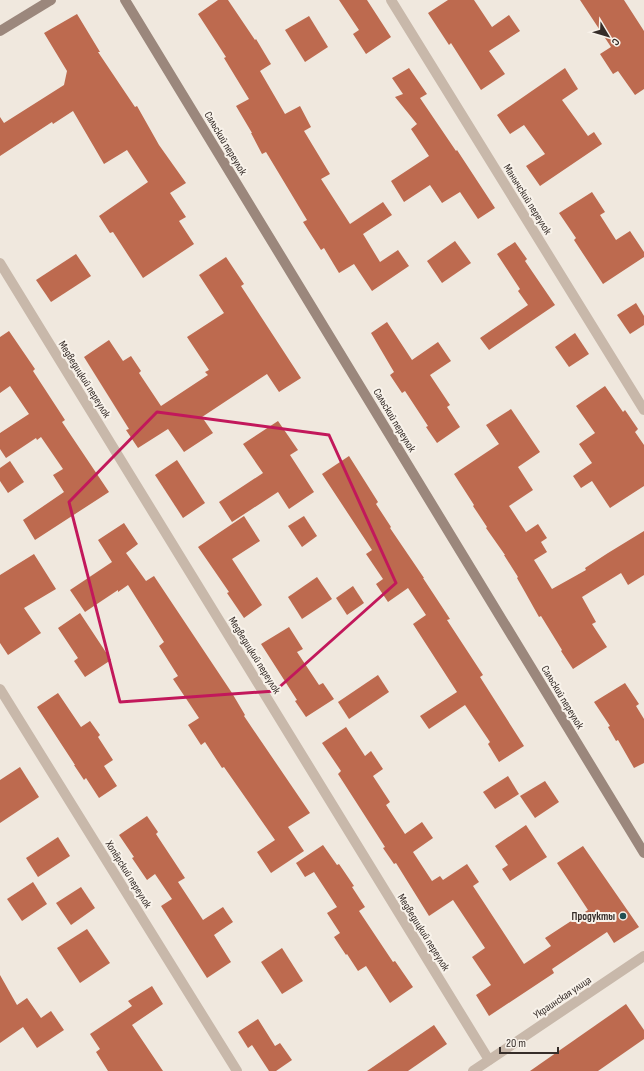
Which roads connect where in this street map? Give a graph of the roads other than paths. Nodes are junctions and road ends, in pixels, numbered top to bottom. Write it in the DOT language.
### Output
graph roads {
  1 [pos="51,0"];
  2 [pos="125,0"];
  3 [pos="391,0"];
  4 [pos="0,31"];
  5 [pos="0,263"];
  6 [pos="644,410"];
  7 [pos="0,689"];
  8 [pos="644,853"];
  9 [pos="644,956"];
  10 [pos="489,1060"];
  11 [pos="238,1071"];
  12 [pos="473,1071"];
  1 -- 4 [label="main road"];
  2 -- 8 [label="main road, Сальский переулок"];
  3 -- 6 [label="street, Манычский переулок"];
  5 -- 10 [label="street, Медведицкий переулок"];
  7 -- 11 [label="street, Хопёрский переулок"];
  9 -- 10 [label="street, Украинская улица"];
  10 -- 12 [label="street, Украинская улица"];
}
